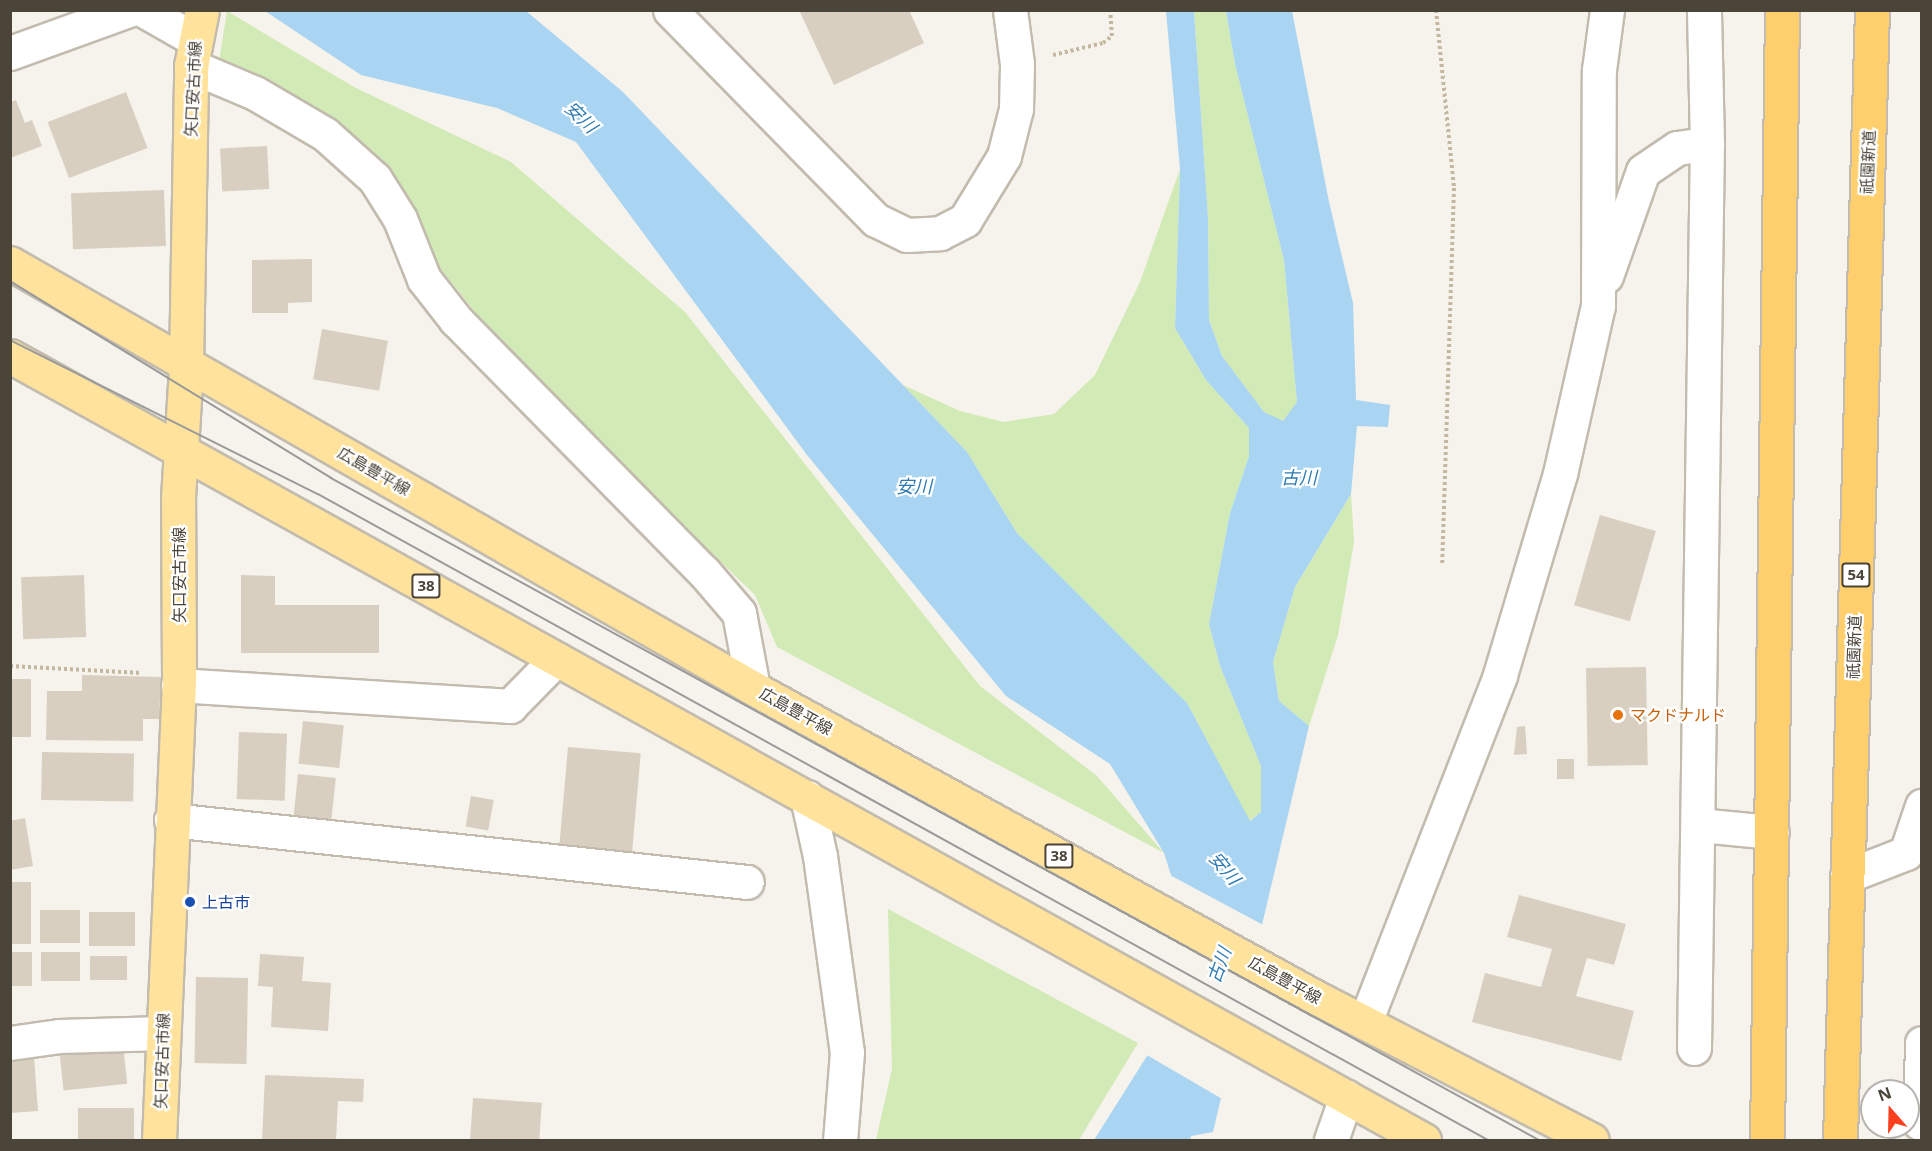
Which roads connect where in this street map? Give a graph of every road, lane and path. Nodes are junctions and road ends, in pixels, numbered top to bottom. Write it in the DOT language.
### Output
graph roads {
  1 [pos="129,10"];
  2 [pos="143,10"];
  3 [pos="669,10"];
  4 [pos="1010,10"];
  5 [pos="1110,10"];
  6 [pos="1437,10"];
  7 [pos="1606,10"];
  8 [pos="1704,10"];
  9 [pos="1782,10"];
  10 [pos="1872,10"];
  11 [pos="197,32"];
  12 [pos="10,53"];
  13 [pos="1017,64"];
  14 [pos="1707,144"];
  15 [pos="10,263"];
  16 [pos="1597,301"];
  17 [pos="10,356"];
  18 [pos="186,366"];
  19 [pos="181,451"];
  20 [pos="1442,566"];
  21 [pos="556,659"];
  22 [pos="10,666"];
  23 [pos="178,680"];
  24 [pos="753,688"];
  25 [pos="807,797"];
  26 [pos="1922,806"];
  27 [pos="171,820"];
  28 [pos="1699,825"];
  29 [pos="1772,832"];
  30 [pos="1847,876"];
  31 [pos="747,882"];
  32 [pos="1365,1022"];
  33 [pos="163,1033"];
  34 [pos="10,1043"];
  35 [pos="1922,1043"];
  36 [pos="1694,1048"];
  37 [pos="1346,1097"];
  38 [pos="1920,1123"];
  39 [pos="159,1140"];
  40 [pos="840,1140"];
  41 [pos="1331,1140"];
  42 [pos="1424,1140"];
  43 [pos="1592,1140"];
  44 [pos="1767,1140"];
  45 [pos="1840,1140"];
  1 -- 12 [label="street"];
  2 -- 11 [label="street"];
  3 -- 13 [label="street"];
  4 -- 13 [label="street"];
  5 -- 13 [label="path"];
  6 -- 20 [label="path"];
  7 -- 16 [label="street"];
  8 -- 14 [label="street"];
  9 -- 29 [label="highway"];
  10 -- 30 [label="highway, 祇園新道 / 54"];
  11 -- 18 [label="main road, 矢口安古市線"];
  11 -- 24 [label="street"];
  14 -- 16 [label="street"];
  14 -- 28 [label="street"];
  15 -- 18 [label="main road, 広島豊平線 / 38"];
  16 -- 32 [label="street"];
  17 -- 19 [label="main road, 38"];
  18 -- 19 [label="main road, 矢口安古市線"];
  18 -- 24 [label="main road, 広島豊平線 / 38"];
  19 -- 21 [label="main road, 38"];
  19 -- 23 [label="main road, 矢口安古市線"];
  21 -- 23 [label="street"];
  21 -- 25 [label="main road, 38"];
  22 -- 23 [label="path"];
  23 -- 27 [label="main road, 矢口安古市線"];
  24 -- 32 [label="main road, 広島豊平線 / 38"];
  25 -- 37 [label="main road, 38"];
  25 -- 40 [label="street"];
  26 -- 30 [label="street"];
  27 -- 31 [label="street"];
  27 -- 33 [label="main road, 矢口安古市線"];
  28 -- 29 [label="street"];
  28 -- 36 [label="street"];
  29 -- 44 [label="highway"];
  30 -- 45 [label="highway, 祇園新道 / 54"];
  32 -- 43 [label="main road, 広島豊平線 / 38"];
  33 -- 34 [label="street"];
  33 -- 39 [label="main road, 矢口安古市線"];
  35 -- 38 [label="street"];
  37 -- 41 [label="street"];
  37 -- 42 [label="main road, 38"];
}
